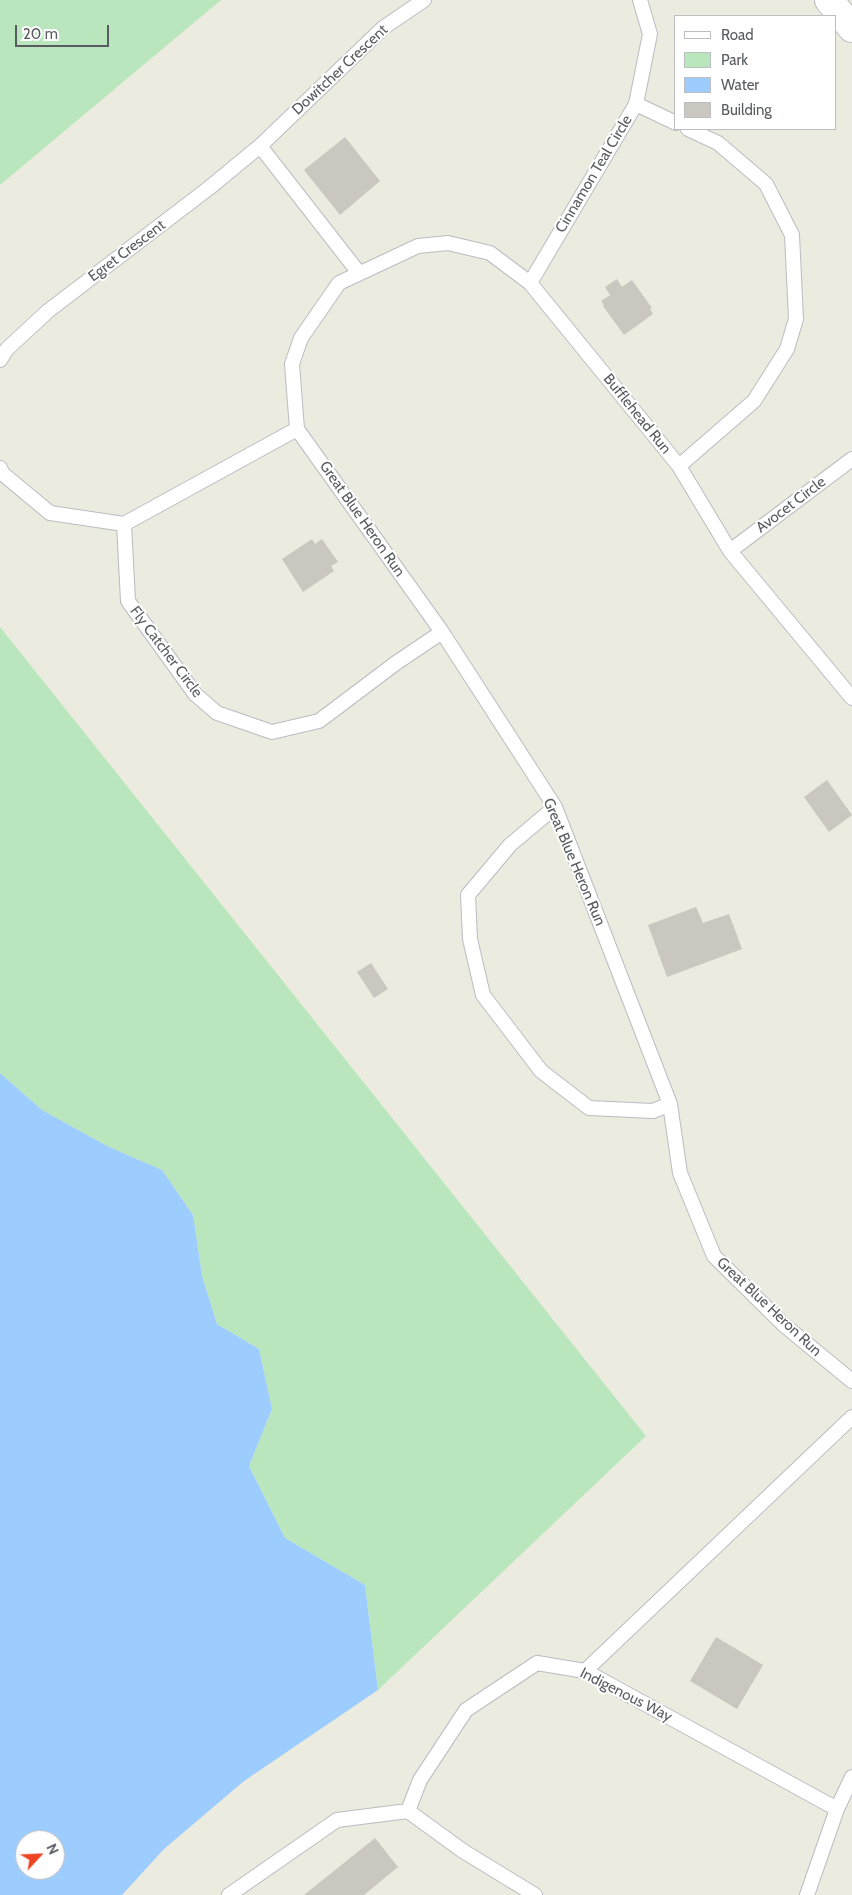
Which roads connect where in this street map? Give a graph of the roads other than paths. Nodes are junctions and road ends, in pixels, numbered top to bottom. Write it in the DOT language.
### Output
graph roads {
  1 [pos="424,0"];
  2 [pos="640,0"];
  3 [pos="829,0"];
  4 [pos="852,28"];
  5 [pos="636,104"];
  6 [pos="674,122"];
  7 [pos="690,130"];
  8 [pos="260,146"];
  9 [pos="359,274"];
  10 [pos="530,283"];
  11 [pos="0,360"];
  12 [pos="298,429"];
  13 [pos="852,459"];
  14 [pos="679,466"];
  15 [pos="0,468"];
  16 [pos="124,524"];
  17 [pos="730,551"];
  18 [pos="442,632"];
  19 [pos="852,698"];
  20 [pos="555,807"];
  21 [pos="670,1104"];
  22 [pos="852,1381"];
  23 [pos="852,1417"];
  24 [pos="585,1671"];
  25 [pos="852,1776"];
  26 [pos="837,1809"];
  27 [pos="408,1811"];
  28 [pos="229,1895"];
  29 [pos="535,1895"];
  30 [pos="807,1895"];
  1 -- 8 [label="lane, Dowitcher Crescent"];
  2 -- 5 [label="lane"];
  3 -- 4 [label="street"];
  5 -- 6 [label="lane, Cinnamon Teal Circle"];
  5 -- 10 [label="lane, Cinnamon Teal Circle"];
  7 -- 14 [label="lane"];
  8 -- 9 [label="lane"];
  8 -- 11 [label="lane, Egret Crescent"];
  9 -- 10 [label="lane, Bufflehead Run"];
  9 -- 12 [label="lane"];
  10 -- 14 [label="lane, Bufflehead Run"];
  12 -- 16 [label="lane"];
  12 -- 18 [label="lane, Great Blue Heron Run"];
  13 -- 17 [label="lane, Avocet Circle"];
  14 -- 17 [label="lane, Bufflehead Run"];
  15 -- 16 [label="lane"];
  16 -- 18 [label="lane, Fly Catcher Circle"];
  17 -- 19 [label="lane, Bufflehead Run"];
  18 -- 20 [label="lane, Great Blue Heron Run"];
  20 -- 21 [label="lane, Great Blue Heron Run"];
  20 -- 21 [label="lane"];
  21 -- 22 [label="lane, Great Blue Heron Run"];
  23 -- 24 [label="lane"];
  24 -- 26 [label="lane, Indigenous Way"];
  24 -- 27 [label="lane, Indigenous Way"];
  25 -- 26 [label="lane"];
  26 -- 30 [label="lane"];
  27 -- 28 [label="lane"];
  27 -- 29 [label="lane"];
}
